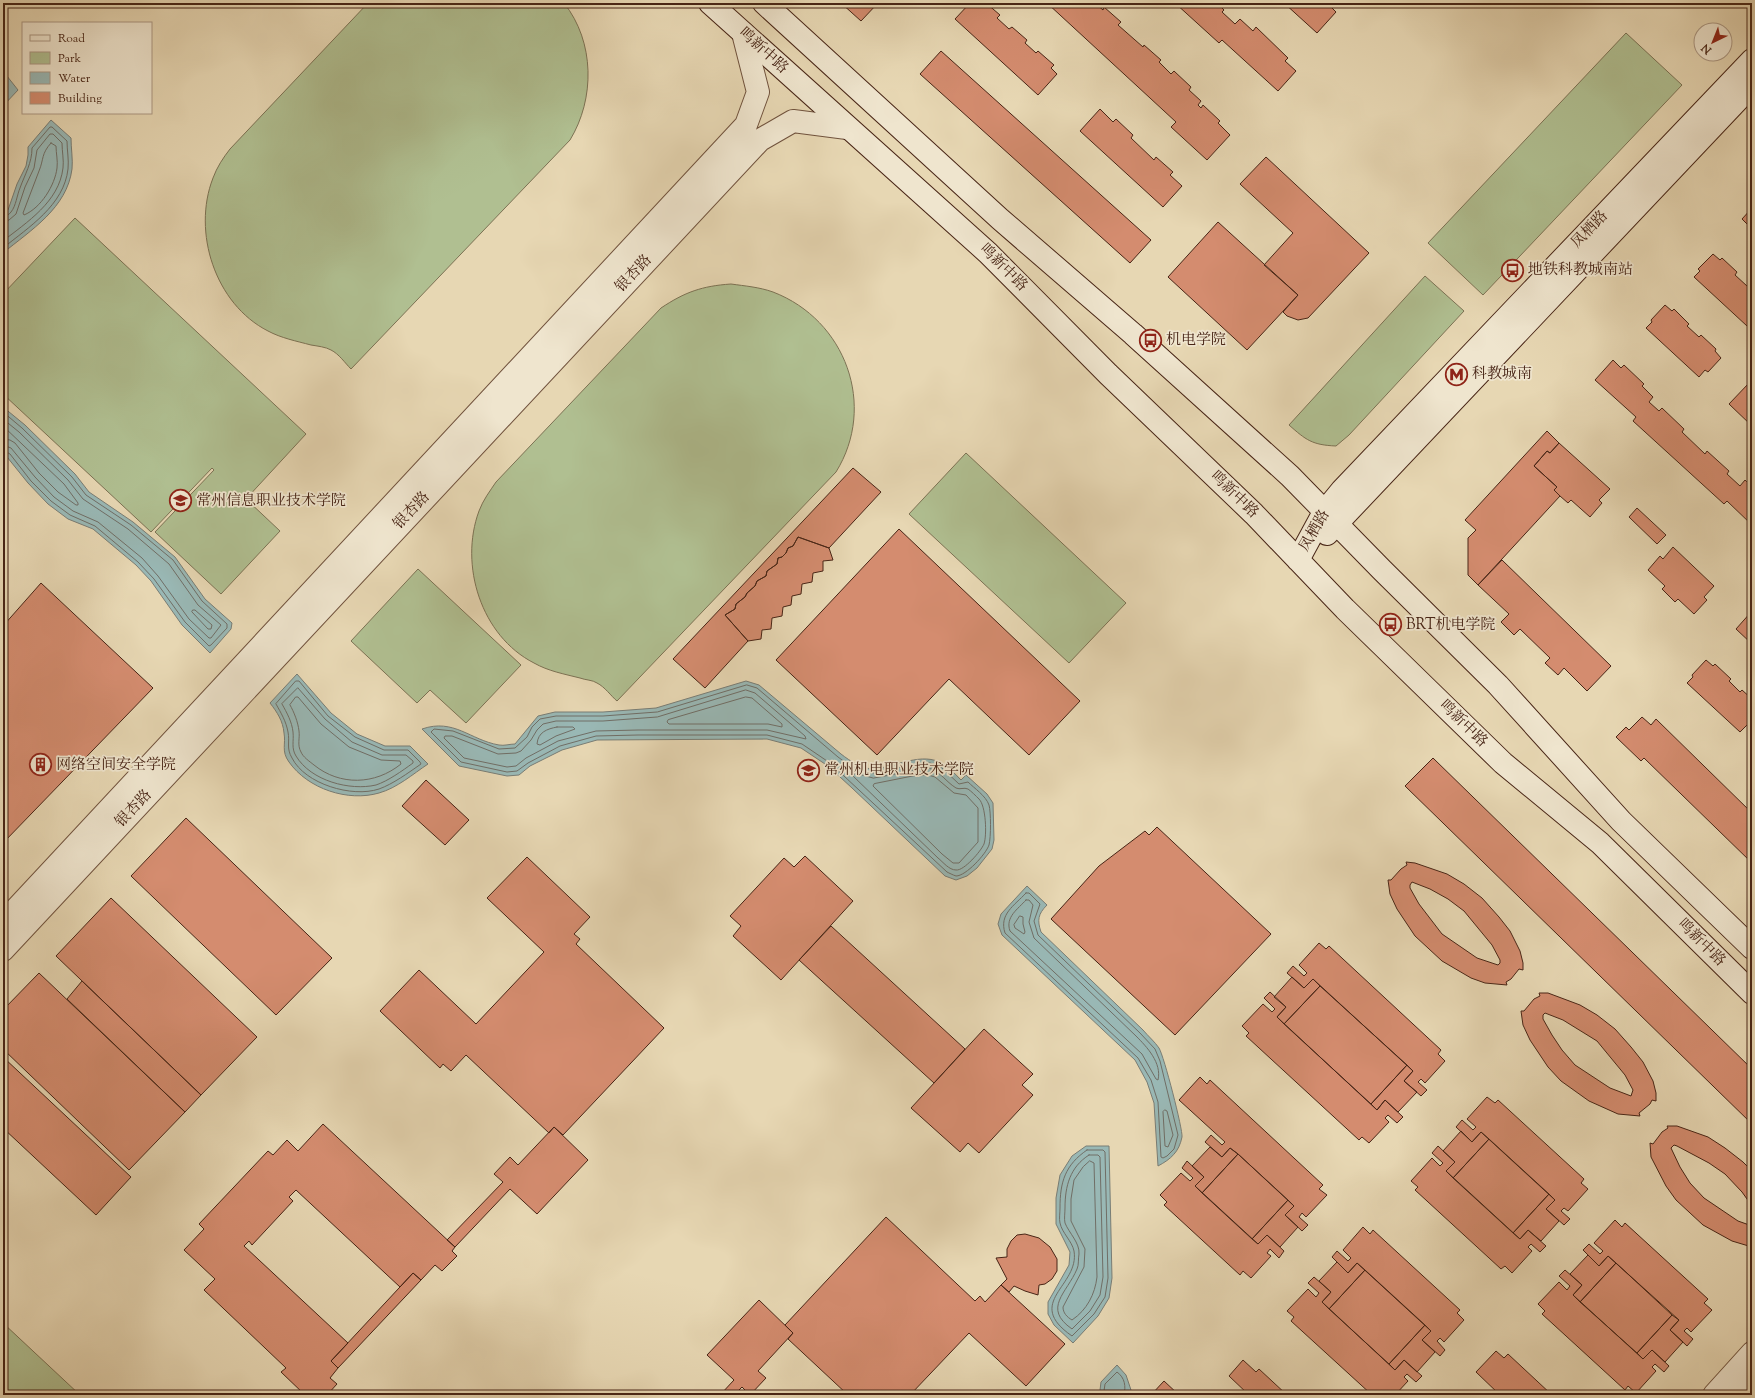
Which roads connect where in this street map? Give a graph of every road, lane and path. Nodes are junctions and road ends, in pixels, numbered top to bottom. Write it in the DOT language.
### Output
graph roads {
  1 [pos="710,3"];
  2 [pos="764,3"];
  3 [pos="743,33"];
  4 [pos="1752,60"];
  5 [pos="1752,85"];
  6 [pos="847,128"];
  7 [pos="1330,518"];
  8 [pos="1298,560"];
  9 [pos="3,923"];
  10 [pos="1752,948"];
  11 [pos="3,950"];
  12 [pos="1752,993"];
  13 [pos="1752,1353"];
  14 [pos="1752,1382"];
  15 [pos="1714,1395"];
  16 [pos="1740,1395"];
  1 -- 3 [label="main road, 鸣新中路"];
  2 -- 7 [label="main road"];
  3 -- 6 [label="main road, 鸣新中路"];
  3 -- 9 [label="main road, 银杏路"];
  4 -- 7 [label="main road, 凤栖路"];
  5 -- 7 [label="main road, 凤栖路"];
  6 -- 8 [label="main road, 鸣新中路"];
  6 -- 11 [label="main road, 银杏路"];
  7 -- 8 [label="main road, 凤栖路"];
  7 -- 10 [label="main road"];
  8 -- 12 [label="main road, 鸣新中路"];
  13 -- 15 [label="main road"];
  14 -- 16 [label="main road"];
}
